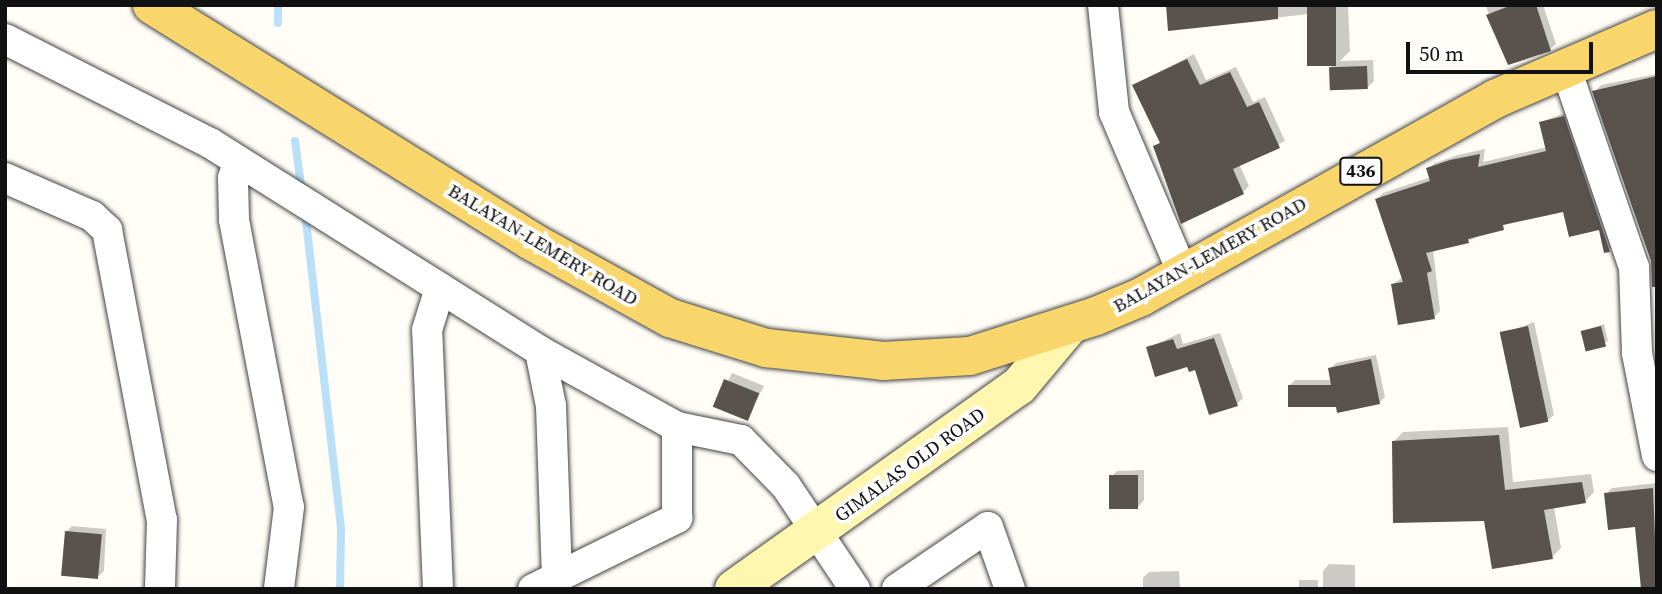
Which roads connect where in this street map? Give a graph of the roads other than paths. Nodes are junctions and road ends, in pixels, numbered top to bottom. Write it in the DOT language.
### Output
graph roads {
  1 [pos="152,5"];
  2 [pos="1103,5"];
  3 [pos="1657,29"];
  4 [pos="5,38"];
  5 [pos="1565,66"];
  6 [pos="238,161"];
  7 [pos="5,178"];
  8 [pos="1183,274"];
  9 [pos="440,288"];
  10 [pos="1070,325"];
  11 [pos="540,351"];
  12 [pos="622,397"];
  13 [pos="551,407"];
  14 [pos="677,427"];
  15 [pos="1657,456"];
  16 [pos="817,532"];
  17 [pos="545,585"];
  18 [pos="160,589"];
  19 [pos="279,589"];
  20 [pos="438,589"];
  21 [pos="734,589"];
  22 [pos="855,589"];
  23 [pos="897,589"];
  24 [pos="1010,589"];
  1 -- 10 [label="main road, BALAYAN-LEMERY ROAD"];
  2 -- 8 [label="street"];
  3 -- 5 [label="main road, BALAYAN-LEMERY ROAD / 436"];
  4 -- 6 [label="street"];
  5 -- 8 [label="main road, BALAYAN-LEMERY ROAD / 436"];
  5 -- 15 [label="street"];
  6 -- 9 [label="street"];
  6 -- 19 [label="street"];
  7 -- 18 [label="street"];
  8 -- 10 [label="main road, BALAYAN-LEMERY ROAD / 436"];
  9 -- 11 [label="street"];
  9 -- 20 [label="street"];
  10 -- 16 [label="street, GIMALAS OLD ROAD / 436"];
  11 -- 12 [label="street"];
  11 -- 13 [label="street"];
  12 -- 13 [label="street"];
  12 -- 14 [label="street"];
  13 -- 17 [label="street"];
  14 -- 16 [label="street"];
  14 -- 17 [label="street"];
  16 -- 21 [label="street, GIMALAS OLD ROAD / 436"];
  16 -- 22 [label="street"];
  23 -- 24 [label="street"];
}
